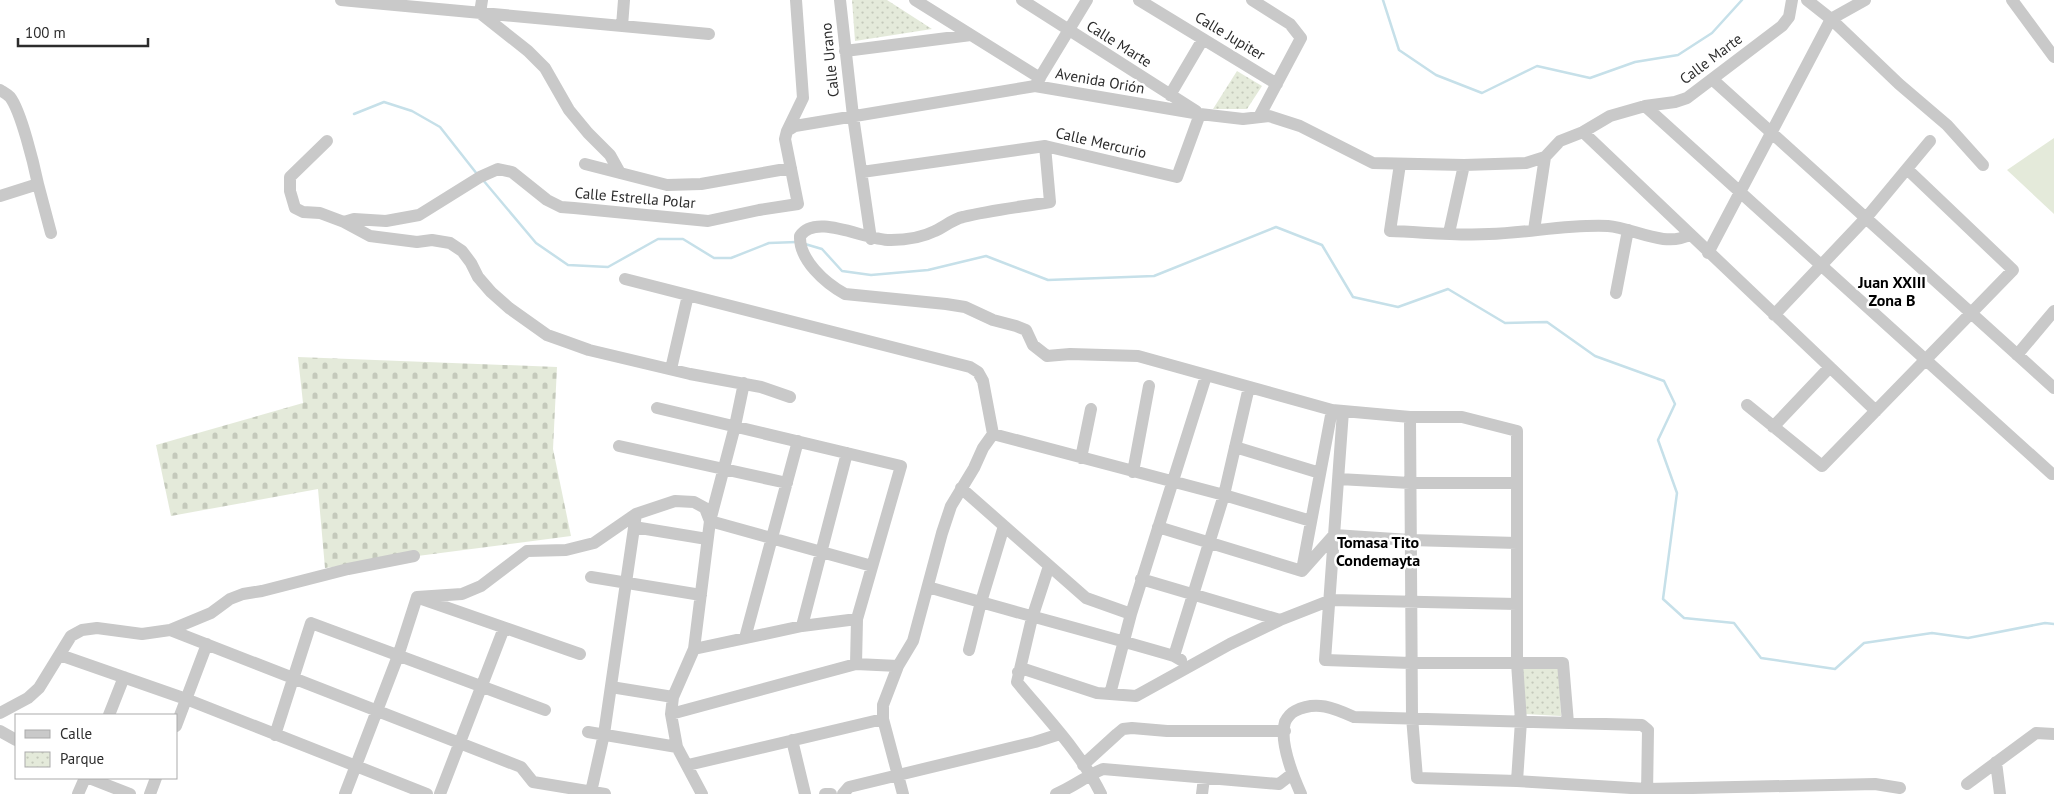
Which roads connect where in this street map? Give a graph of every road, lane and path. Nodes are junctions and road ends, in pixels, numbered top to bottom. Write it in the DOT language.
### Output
graph roads {
  1 [pos="341,0"];
  2 [pos="624,0"];
  3 [pos="796,0"];
  4 [pos="840,0"];
  5 [pos="915,0"];
  6 [pos="1022,0"];
  7 [pos="1087,0"];
  8 [pos="1140,0"];
  9 [pos="1252,0"];
  10 [pos="1792,0"];
  11 [pos="1807,0"];
  12 [pos="1865,0"];
  13 [pos="2016,1"];
  14 [pos="481,6"];
  15 [pos="1831,19"];
  16 [pos="622,26"];
  17 [pos="1068,31"];
  18 [pos="709,34"];
  19 [pos="971,35"];
  20 [pos="1203,39"];
  21 [pos="845,51"];
  22 [pos="2053,55"];
  23 [pos="1712,79"];
  24 [pos="1037,82"];
  25 [pos="1277,84"];
  26 [pos="0,90"];
  27 [pos="1170,95"];
  28 [pos="1645,106"];
  29 [pos="1200,114"];
  30 [pos="853,116"];
  31 [pos="1259,117"];
  32 [pos="787,131"];
  33 [pos="1582,132"];
  34 [pos="1772,133"];
  35 [pos="1930,140"];
  36 [pos="327,141"];
  37 [pos="1045,146"];
  38 [pos="1545,157"];
  39 [pos="585,164"];
  40 [pos="1400,164"];
  41 [pos="1464,165"];
  42 [pos="1983,165"];
  43 [pos="791,168"];
  44 [pos="1906,169"];
  45 [pos="862,172"];
  46 [pos="620,173"];
  47 [pos="38,184"];
  48 [pos="1740,192"];
  49 [pos="0,196"];
  50 [pos="1866,218"];
  51 [pos="344,222"];
  52 [pos="1534,230"];
  53 [pos="1628,230"];
  54 [pos="51,233"];
  55 [pos="1449,233"];
  56 [pos="1689,235"];
  57 [pos="872,238"];
  58 [pos="1708,253"];
  59 [pos="1821,266"];
  60 [pos="625,279"];
  61 [pos="1616,293"];
  62 [pos="688,295"];
  63 [pos="2054,311"];
  64 [pos="1971,313"];
  65 [pos="1774,315"];
  66 [pos="2017,354"];
  67 [pos="1926,360"];
  68 [pos="1830,367"];
  69 [pos="671,369"];
  70 [pos="1206,376"];
  71 [pos="744,383"];
  72 [pos="1149,386"];
  73 [pos="1249,387"];
  74 [pos="2054,388"];
  75 [pos="790,397"];
  76 [pos="1747,405"];
  77 [pos="657,408"];
  78 [pos="1091,409"];
  79 [pos="1337,411"];
  80 [pos="1876,411"];
  81 [pos="1410,417"];
  82 [pos="735,426"];
  83 [pos="1774,427"];
  84 [pos="993,434"];
  85 [pos="798,441"];
  86 [pos="619,446"];
  87 [pos="1235,447"];
  88 [pos="846,453"];
  89 [pos="1080,458"];
  90 [pos="723,468"];
  91 [pos="1133,472"];
  92 [pos="1320,472"];
  93 [pos="2052,474"];
  94 [pos="1339,479"];
  95 [pos="1171,482"];
  96 [pos="786,483"];
  97 [pos="1410,483"];
  98 [pos="1517,483"];
  99 [pos="961,488"];
  100 [pos="1224,495"];
  101 [pos="636,514"];
  102 [pos="710,521"];
  103 [pos="1311,521"];
  104 [pos="1004,526"];
  105 [pos="634,527"];
  106 [pos="1158,528"];
  107 [pos="1334,535"];
  108 [pos="773,538"];
  109 [pos="707,540"];
  110 [pos="1410,540"];
  111 [pos="1209,543"];
  112 [pos="1517,543"];
  113 [pos="822,551"];
  114 [pos="414,556"];
  115 [pos="872,566"];
  116 [pos="1049,566"];
  117 [pos="1302,571"];
  118 [pos="591,577"];
  119 [pos="1141,579"];
  120 [pos="626,583"];
  121 [pos="928,587"];
  122 [pos="1194,593"];
  123 [pos="701,595"];
  124 [pos="418,597"];
  125 [pos="1331,600"];
  126 [pos="981,602"];
  127 [pos="1411,602"];
  128 [pos="1517,604"];
  129 [pos="1130,614"];
  130 [pos="1032,618"];
  131 [pos="857,619"];
  132 [pos="1280,620"];
  133 [pos="802,626"];
  134 [pos="504,628"];
  135 [pos="170,630"];
  136 [pos="745,638"];
  137 [pos="1124,642"];
  138 [pos="208,644"];
  139 [pos="694,649"];
  140 [pos="969,650"];
  141 [pos="580,654"];
  142 [pos="60,655"];
  143 [pos="398,656"];
  144 [pos="1174,656"];
  145 [pos="1411,663"];
  146 [pos="1516,663"];
  147 [pos="856,664"];
  148 [pos="1190,665"];
  149 [pos="898,666"];
  150 [pos="1018,672"];
  151 [pos="124,677"];
  152 [pos="294,678"];
  153 [pos="482,687"];
  154 [pos="611,687"];
  155 [pos="1110,694"];
  156 [pos="673,697"];
  157 [pos="186,699"];
  158 [pos="545,710"];
  159 [pos="377,712"];
  160 [pos="0,713"];
  161 [pos="109,714"];
  162 [pos="671,714"];
  163 [pos="1412,717"];
  164 [pos="884,719"];
  165 [pos="178,721"];
  166 [pos="1521,721"];
  167 [pos="1568,723"];
  168 [pos="0,731"];
  169 [pos="1285,731"];
  170 [pos="588,732"];
  171 [pos="604,734"];
  172 [pos="1060,734"];
  173 [pos="2054,734"];
  174 [pos="275,735"];
  175 [pos="15,739"];
  176 [pos="792,740"];
  177 [pos="459,744"];
  178 [pos="677,747"];
  179 [pos="1996,762"];
  180 [pos="688,765"];
  181 [pos="356,766"];
  182 [pos="1087,770"];
  183 [pos="1292,774"];
  184 [pos="898,775"];
  185 [pos="1204,778"];
  186 [pos="84,779"];
  187 [pos="92,779"];
  188 [pos="156,779"];
  189 [pos="1517,781"];
  190 [pos="1967,784"];
  191 [pos="1900,788"];
  192 [pos="1278,789"];
  193 [pos="1811,790"];
  194 [pos="591,792"];
  195 [pos="1647,792"];
  196 [pos="78,794"];
  197 [pos="130,794"];
  198 [pos="150,794"];
  199 [pos="345,794"];
  200 [pos="427,794"];
  201 [pos="440,794"];
  202 [pos="605,794"];
  203 [pos="702,794"];
  204 [pos="806,794"];
  205 [pos="825,794"];
  206 [pos="831,794"];
  207 [pos="843,794"];
  208 [pos="903,794"];
  209 [pos="1056,794"];
  210 [pos="1101,794"];
  211 [pos="1202,794"];
  212 [pos="1301,794"];
  213 [pos="2000,794"];
  1 -- 14 [label="street"];
  2 -- 16 [label="street"];
  3 -- 32 [label="street"];
  4 -- 21 [label="street, Calle Urano"];
  5 -- 19 [label="street"];
  6 -- 17 [label="street, Calle Marte"];
  7 -- 17 [label="street"];
  8 -- 20 [label="street, Calle Jupiter"];
  9 -- 25 [label="street"];
  10 -- 23 [label="street, Calle Marte"];
  11 -- 15 [label="street"];
  12 -- 15 [label="street"];
  13 -- 22 [label="street"];
  14 -- 16 [label="street"];
  14 -- 46 [label="street"];
  15 -- 34 [label="street"];
  15 -- 42 [label="street"];
  16 -- 18 [label="street"];
  17 -- 24 [label="street"];
  17 -- 27 [label="street, Calle Marte"];
  19 -- 21 [label="street"];
  19 -- 24 [label="street"];
  20 -- 25 [label="street, Calle Jupiter"];
  20 -- 27 [label="street"];
  21 -- 30 [label="street, Calle Urano"];
  23 -- 28 [label="street, Calle Marte"];
  23 -- 34 [label="street"];
  24 -- 29 [label="street, Avenida Orión"];
  24 -- 30 [label="street, Avenida Orión"];
  25 -- 31 [label="street"];
  26 -- 47 [label="street"];
  27 -- 29 [label="street, Calle Marte"];
  28 -- 33 [label="street, Calle Marte"];
  28 -- 48 [label="street"];
  29 -- 31 [label="street, Avenida Orión"];
  29 -- 37 [label="street, Calle Mercurio"];
  30 -- 32 [label="street, Avenida Orión"];
  30 -- 45 [label="street, Calle Urano"];
  31 -- 40 [label="street, Avenida Orión"];
  32 -- 43 [label="street"];
  33 -- 38 [label="street, Calle Marte"];
  33 -- 56 [label="street"];
  34 -- 48 [label="street"];
  34 -- 50 [label="street"];
  35 -- 44 [label="street"];
  36 -- 51 [label="street"];
  37 -- 45 [label="street, Calle Mercurio"];
  37 -- 57 [label="street"];
  38 -- 41 [label="street, Calle Marte"];
  38 -- 52 [label="street"];
  39 -- 46 [label="street"];
  40 -- 41 [label="street, Calle Marte"];
  40 -- 55 [label="street"];
  41 -- 55 [label="street"];
  43 -- 46 [label="street"];
  43 -- 51 [label="street, Calle Estrella Polar"];
  44 -- 50 [label="street"];
  44 -- 64 [label="street"];
  45 -- 57 [label="street, Calle Urano"];
  47 -- 49 [label="street"];
  47 -- 54 [label="street"];
  48 -- 58 [label="street"];
  48 -- 59 [label="street"];
  50 -- 59 [label="street"];
  50 -- 64 [label="street"];
  51 -- 69 [label="street"];
  52 -- 53 [label="street"];
  52 -- 55 [label="street"];
  53 -- 56 [label="street"];
  53 -- 61 [label="street"];
  56 -- 58 [label="street"];
  57 -- 70 [label="street"];
  58 -- 65 [label="street"];
  59 -- 65 [label="street"];
  59 -- 67 [label="street"];
  60 -- 62 [label="street"];
  62 -- 69 [label="street"];
  62 -- 84 [label="street"];
  63 -- 66 [label="street"];
  64 -- 66 [label="street"];
  64 -- 67 [label="street"];
  65 -- 68 [label="street"];
  66 -- 74 [label="street"];
  67 -- 80 [label="street"];
  67 -- 93 [label="street"];
  68 -- 80 [label="street"];
  68 -- 83 [label="street"];
  69 -- 71 [label="street"];
  70 -- 73 [label="street"];
  70 -- 95 [label="street"];
  71 -- 75 [label="street"];
  71 -- 82 [label="street"];
  72 -- 91 [label="street"];
  73 -- 79 [label="street"];
  73 -- 87 [label="street"];
  76 -- 83 [label="street"];
  77 -- 82 [label="street"];
  78 -- 89 [label="street"];
  79 -- 81 [label="street"];
  79 -- 92 [label="street"];
  79 -- 94 [label="street"];
  80 -- 83 [label="street"];
  81 -- 97 [label="street"];
  81 -- 98 [label="street"];
  82 -- 85 [label="street"];
  82 -- 90 [label="street"];
  84 -- 89 [label="street"];
  84 -- 99 [label="street"];
  85 -- 88 [label="street"];
  85 -- 96 [label="street"];
  86 -- 90 [label="street"];
  87 -- 92 [label="street"];
  87 -- 100 [label="street"];
  88 -- 113 [label="street"];
  88 -- 115 [label="street"];
  89 -- 91 [label="street"];
  90 -- 96 [label="street"];
  90 -- 102 [label="street"];
  91 -- 95 [label="street"];
  92 -- 103 [label="street"];
  94 -- 97 [label="street"];
  94 -- 107 [label="street"];
  95 -- 100 [label="street"];
  95 -- 106 [label="street"];
  96 -- 108 [label="street"];
  97 -- 98 [label="street"];
  97 -- 110 [label="street"];
  98 -- 112 [label="street"];
  99 -- 104 [label="street"];
  99 -- 121 [label="street"];
  100 -- 103 [label="street"];
  100 -- 111 [label="street"];
  101 -- 102 [label="street"];
  101 -- 105 [label="street"];
  101 -- 124 [label="street"];
  102 -- 108 [label="street"];
  102 -- 109 [label="street"];
  103 -- 117 [label="street"];
  104 -- 116 [label="street"];
  104 -- 126 [label="street"];
  105 -- 109 [label="street"];
  105 -- 120 [label="street"];
  106 -- 111 [label="street"];
  106 -- 119 [label="street"];
  107 -- 110 [label="street"];
  107 -- 117 [label="street"];
  107 -- 125 [label="street"];
  108 -- 113 [label="street"];
  108 -- 136 [label="street"];
  109 -- 123 [label="street"];
  110 -- 112 [label="street"];
  110 -- 127 [label="street"];
  111 -- 117 [label="street"];
  111 -- 122 [label="street"];
  112 -- 128 [label="street"];
  113 -- 115 [label="street"];
  113 -- 133 [label="street"];
  114 -- 135 [label="street"];
  115 -- 131 [label="street"];
  116 -- 129 [label="street"];
  116 -- 130 [label="street"];
  118 -- 120 [label="street"];
  119 -- 122 [label="street"];
  119 -- 129 [label="street"];
  120 -- 123 [label="street"];
  120 -- 154 [label="street"];
  121 -- 126 [label="street"];
  121 -- 149 [label="street"];
  122 -- 132 [label="street"];
  122 -- 144 [label="street"];
  123 -- 139 [label="street"];
  124 -- 134 [label="street"];
  124 -- 143 [label="street"];
  125 -- 127 [label="street"];
  125 -- 132 [label="street"];
  125 -- 145 [label="street"];
  126 -- 130 [label="street"];
  126 -- 140 [label="street"];
  127 -- 128 [label="street"];
  127 -- 145 [label="street"];
  128 -- 146 [label="street"];
  129 -- 137 [label="street"];
  130 -- 137 [label="street"];
  130 -- 150 [label="street"];
  131 -- 133 [label="street"];
  131 -- 147 [label="street"];
  132 -- 148 [label="street"];
  133 -- 136 [label="street"];
  134 -- 141 [label="street"];
  134 -- 153 [label="street"];
  135 -- 138 [label="street"];
  135 -- 142 [label="street"];
  136 -- 139 [label="street"];
  137 -- 144 [label="street"];
  137 -- 155 [label="street"];
  138 -- 152 [label="street"];
  138 -- 157 [label="street"];
  139 -- 156 [label="street"];
  142 -- 151 [label="street"];
  142 -- 160 [label="street"];
  143 -- 152 [label="street"];
  143 -- 153 [label="street"];
  143 -- 159 [label="street"];
  144 -- 148 [label="street"];
  145 -- 146 [label="street"];
  145 -- 163 [label="street"];
  146 -- 166 [label="street"];
  146 -- 167 [label="street"];
  147 -- 149 [label="street"];
  147 -- 162 [label="street"];
  148 -- 155 [label="street"];
  149 -- 164 [label="street"];
  150 -- 155 [label="street"];
  150 -- 172 [label="street"];
  151 -- 157 [label="street"];
  151 -- 161 [label="street"];
  152 -- 159 [label="street"];
  152 -- 174 [label="street"];
  153 -- 158 [label="street"];
  153 -- 177 [label="street"];
  154 -- 156 [label="street"];
  154 -- 171 [label="street"];
  156 -- 162 [label="street"];
  157 -- 165 [label="street"];
  157 -- 174 [label="street"];
  159 -- 177 [label="street"];
  159 -- 181 [label="street"];
  162 -- 178 [label="street"];
  163 -- 166 [label="street"];
  163 -- 169 [label="street"];
  163 -- 189 [label="street"];
  164 -- 176 [label="street"];
  164 -- 184 [label="street"];
  166 -- 167 [label="street"];
  166 -- 189 [label="street"];
  167 -- 195 [label="street"];
  168 -- 175 [label="street"];
  169 -- 182 [label="street"];
  169 -- 183 [label="street"];
  170 -- 171 [label="street"];
  171 -- 178 [label="street"];
  171 -- 194 [label="street"];
  172 -- 182 [label="street"];
  172 -- 184 [label="street"];
  173 -- 179 [label="street"];
  174 -- 181 [label="street"];
  176 -- 180 [label="street"];
  176 -- 204 [label="street"];
  177 -- 194 [label="street"];
  177 -- 201 [label="street"];
  178 -- 180 [label="street"];
  179 -- 190 [label="street"];
  179 -- 213 [label="street"];
  180 -- 203 [label="street"];
  181 -- 199 [label="street"];
  181 -- 200 [label="street"];
  182 -- 185 [label="street"];
  182 -- 209 [label="street"];
  182 -- 210 [label="street"];
  183 -- 192 [label="street"];
  183 -- 212 [label="street"];
  184 -- 207 [label="street"];
  184 -- 208 [label="street"];
  185 -- 192 [label="street"];
  185 -- 211 [label="street"];
  186 -- 196 [label="street"];
  187 -- 197 [label="street"];
  188 -- 198 [label="street"];
  189 -- 195 [label="street"];
  191 -- 193 [label="street"];
  193 -- 195 [label="street"];
  194 -- 202 [label="street"];
  205 -- 206 [label="street"];
}
